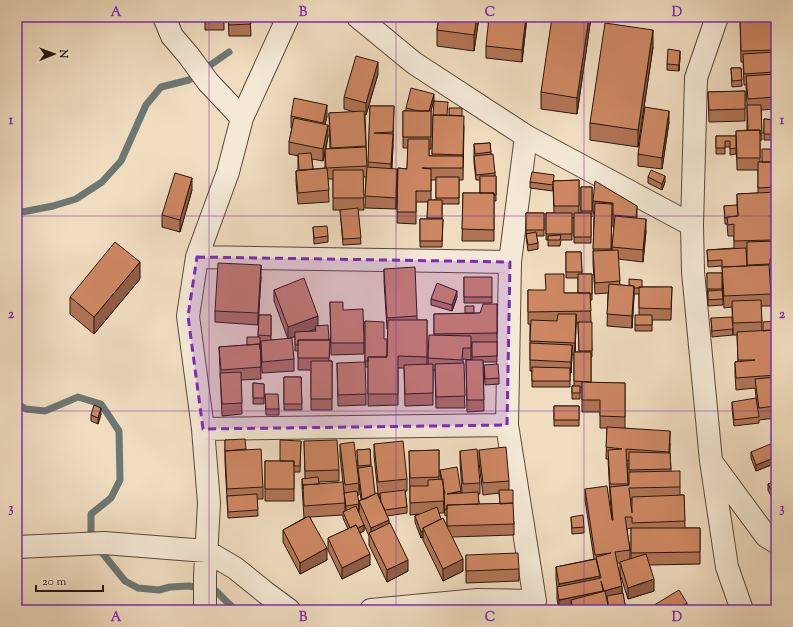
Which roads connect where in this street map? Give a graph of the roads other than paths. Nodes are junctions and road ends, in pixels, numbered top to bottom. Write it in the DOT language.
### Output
graph roads {
  1 [pos="164,17"];
  2 [pos="288,17"];
  3 [pos="358,17"];
  4 [pos="717,17"];
  5 [pos="242,118"];
  6 [pos="526,136"];
  7 [pos="692,225"];
  8 [pos="197,257"];
  9 [pos="510,262"];
  10 [pos="507,425"];
  11 [pos="203,429"];
  12 [pos="711,461"];
  13 [pos="776,542"];
  14 [pos="17,547"];
  15 [pos="206,551"];
  16 [pos="206,604"];
  17 [pos="289,610"];
  18 [pos="371,610"];
  19 [pos="742,610"];
  1 -- 5 [label="street"];
  2 -- 5 [label="street"];
  3 -- 6 [label="street"];
  4 -- 7 [label="street"];
  5 -- 8 [label="street"];
  6 -- 7 [label="street"];
  6 -- 9 [label="street"];
  7 -- 12 [label="street"];
  8 -- 9 [label="street"];
  8 -- 11 [label="street"];
  9 -- 10 [label="street"];
  10 -- 11 [label="street"];
  10 -- 18 [label="street"];
  11 -- 15 [label="street"];
  12 -- 13 [label="street"];
  12 -- 19 [label="street"];
  14 -- 15 [label="street"];
  15 -- 16 [label="street"];
  15 -- 17 [label="street"];
}
